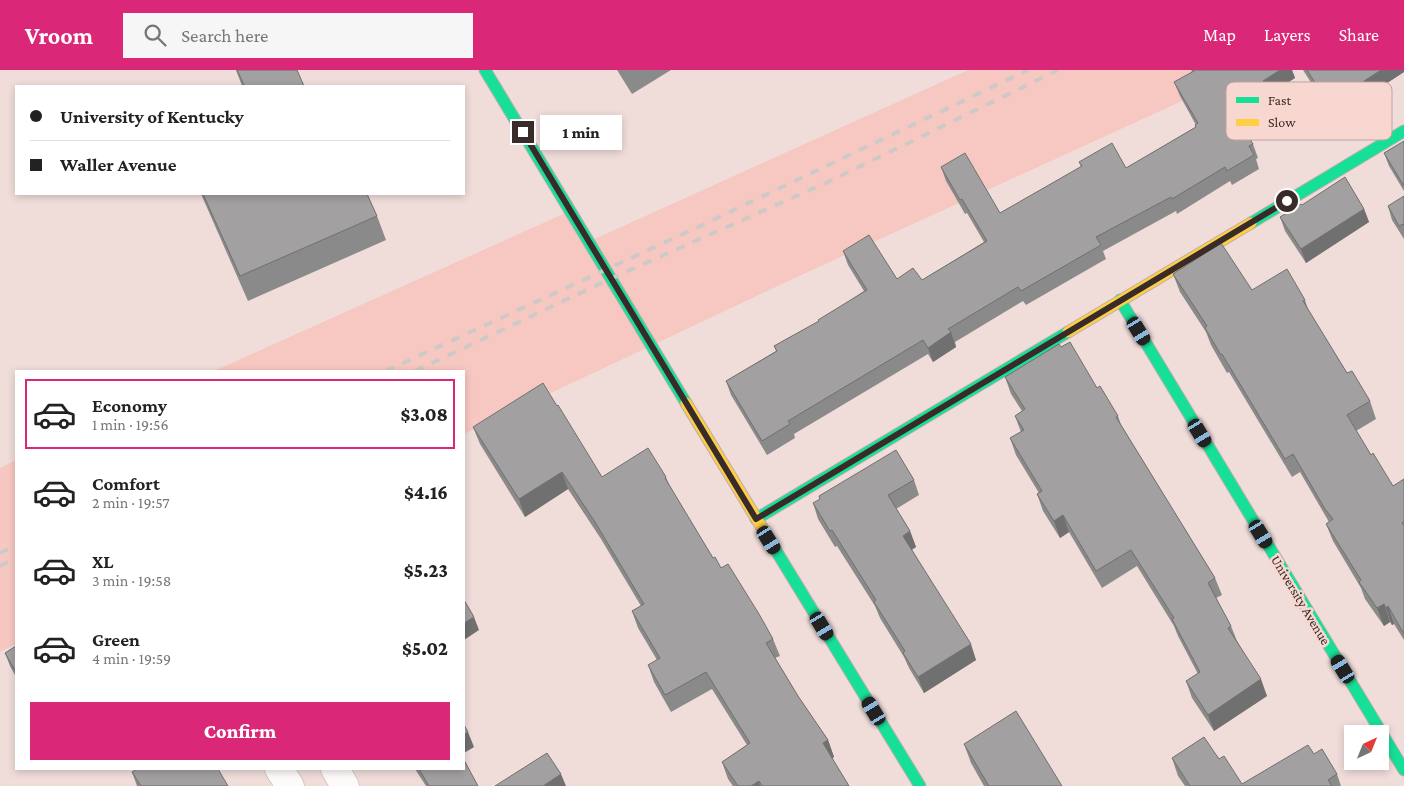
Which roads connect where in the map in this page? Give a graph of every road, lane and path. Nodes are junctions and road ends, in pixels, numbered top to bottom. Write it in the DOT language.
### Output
graph roads {
  1 [pos="485,70"];
  2 [pos="1404,131"];
  3 [pos="1392,138"];
  4 [pos="1389,140"];
  5 [pos="1120,300"];
  6 [pos="756,519"];
  7 [pos="280,770"];
  8 [pos="336,770"];
  9 [pos="1404,770"];
  10 [pos="290,786"];
  11 [pos="345,786"];
  12 [pos="920,786"];
  1 -- 6 [label="street"];
  2 -- 3 [label="street"];
  4 -- 5 [label="street"];
  5 -- 6 [label="street"];
  5 -- 9 [label="street, University Avenue"];
  6 -- 12 [label="street"];
  7 -- 10 [label="street"];
  8 -- 11 [label="street"];
}
